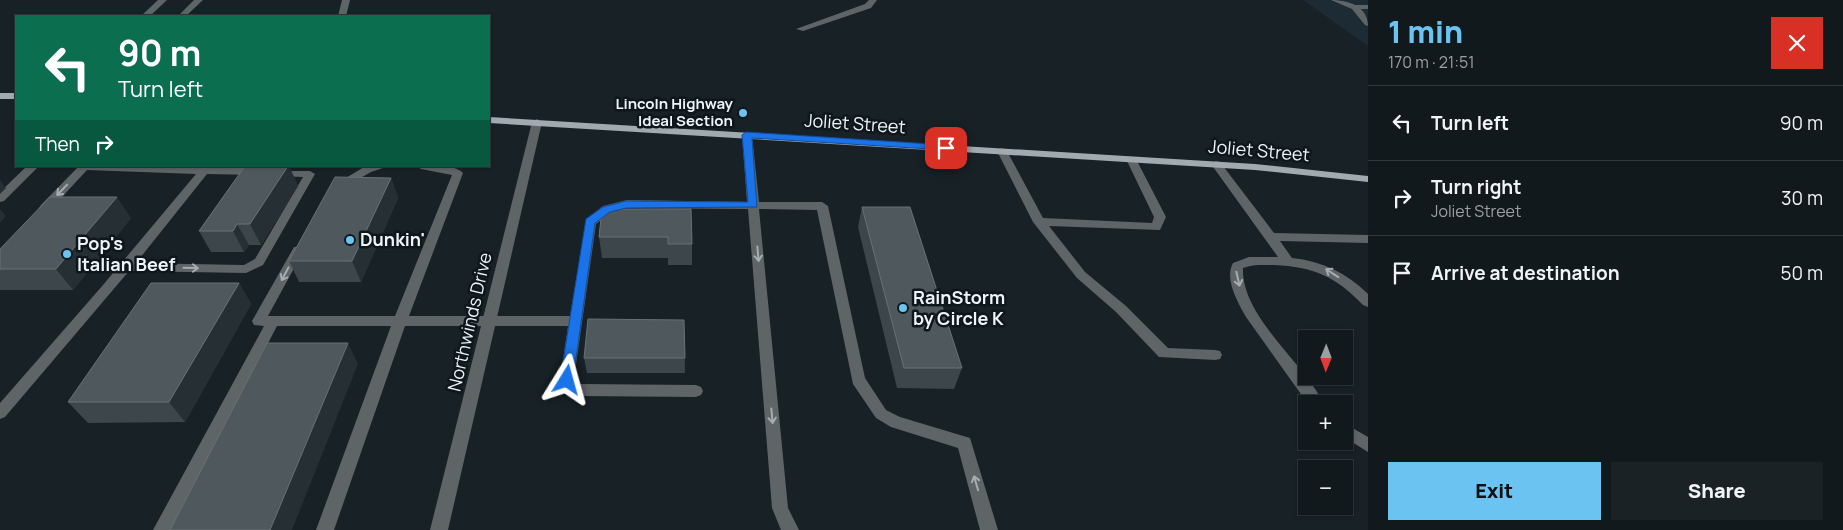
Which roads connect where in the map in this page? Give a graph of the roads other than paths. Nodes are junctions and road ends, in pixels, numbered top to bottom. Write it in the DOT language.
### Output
graph roads {
  1 [pos="163,0"];
  2 [pos="199,0"];
  3 [pos="346,0"];
  4 [pos="873,0"];
  5 [pos="1336,0"];
  6 [pos="1355,7"];
  7 [pos="1368,7"];
  8 [pos="146,15"];
  9 [pos="183,15"];
  10 [pos="342,15"];
  11 [pos="1368,23"];
  12 [pos="800,29"];
  13 [pos="0,96"];
  14 [pos="15,96"];
  15 [pos="490,120"];
  16 [pos="537,122"];
  17 [pos="746,135"];
  18 [pos="1002,151"];
  19 [pos="1131,159"];
  20 [pos="1216,164"];
  21 [pos="33,167"];
  22 [pos="379,167"];
  23 [pos="426,167"];
  24 [pos="207,168"];
  25 [pos="1368,179"];
  26 [pos="326,197"];
  27 [pos="0,198"];
  28 [pos="754,205"];
  29 [pos="39,214"];
  30 [pos="1038,222"];
  31 [pos="1270,237"];
  32 [pos="304,239"];
  33 [pos="1368,239"];
  34 [pos="1288,261"];
  35 [pos="125,267"];
  36 [pos="1368,302"];
  37 [pos="266,321"];
  38 [pos="489,321"];
  39 [pos="575,321"];
  40 [pos="400,322"];
  41 [pos="1215,355"];
  42 [pos="696,391"];
  43 [pos="1310,395"];
  44 [pos="0,413"];
  45 [pos="1353,435"];
  46 [pos="1368,445"];
  47 [pos="162,530"];
  48 [pos="325,530"];
  49 [pos="439,530"];
  50 [pos="790,530"];
  51 [pos="989,530"];
  1 -- 8 [label="street"];
  2 -- 9 [label="street"];
  3 -- 10 [label="street"];
  4 -- 12 [label="street"];
  5 -- 6 [label="street"];
  6 -- 7 [label="street"];
  6 -- 11 [label="street"];
  13 -- 14 [label="main road"];
  15 -- 16 [label="main road, Joliet Street"];
  16 -- 17 [label="main road, Joliet Street"];
  16 -- 38 [label="street, Northwinds Drive"];
  17 -- 18 [label="main road, Joliet Street"];
  17 -- 28 [label="street"];
  18 -- 19 [label="main road, Joliet Street"];
  18 -- 30 [label="street"];
  19 -- 20 [label="main road, Joliet Street"];
  19 -- 30 [label="street"];
  20 -- 25 [label="main road, Joliet Street"];
  20 -- 31 [label="street"];
  21 -- 27 [label="street"];
  22 -- 26 [label="street"];
  23 -- 40 [label="street"];
  24 -- 29 [label="street, one-way"];
  24 -- 35 [label="street"];
  35 -- 24 [label="street, one-way"];
  28 -- 39 [label="street"];
  28 -- 50 [label="street, one-way"];
  51 -- 28 [label="street, one-way"];
  30 -- 41 [label="street"];
  31 -- 33 [label="street"];
  31 -- 34 [label="street"];
  32 -- 37 [label="street, one-way"];
  36 -- 34 [label="street, one-way"];
  34 -- 43 [label="street, one-way"];
  35 -- 44 [label="street"];
  37 -- 40 [label="street"];
  37 -- 47 [label="street"];
  38 -- 39 [label="street"];
  38 -- 40 [label="street"];
  38 -- 49 [label="street, Northwinds Drive"];
  39 -- 42 [label="street"];
  40 -- 48 [label="street"];
  45 -- 46 [label="street"];
}
